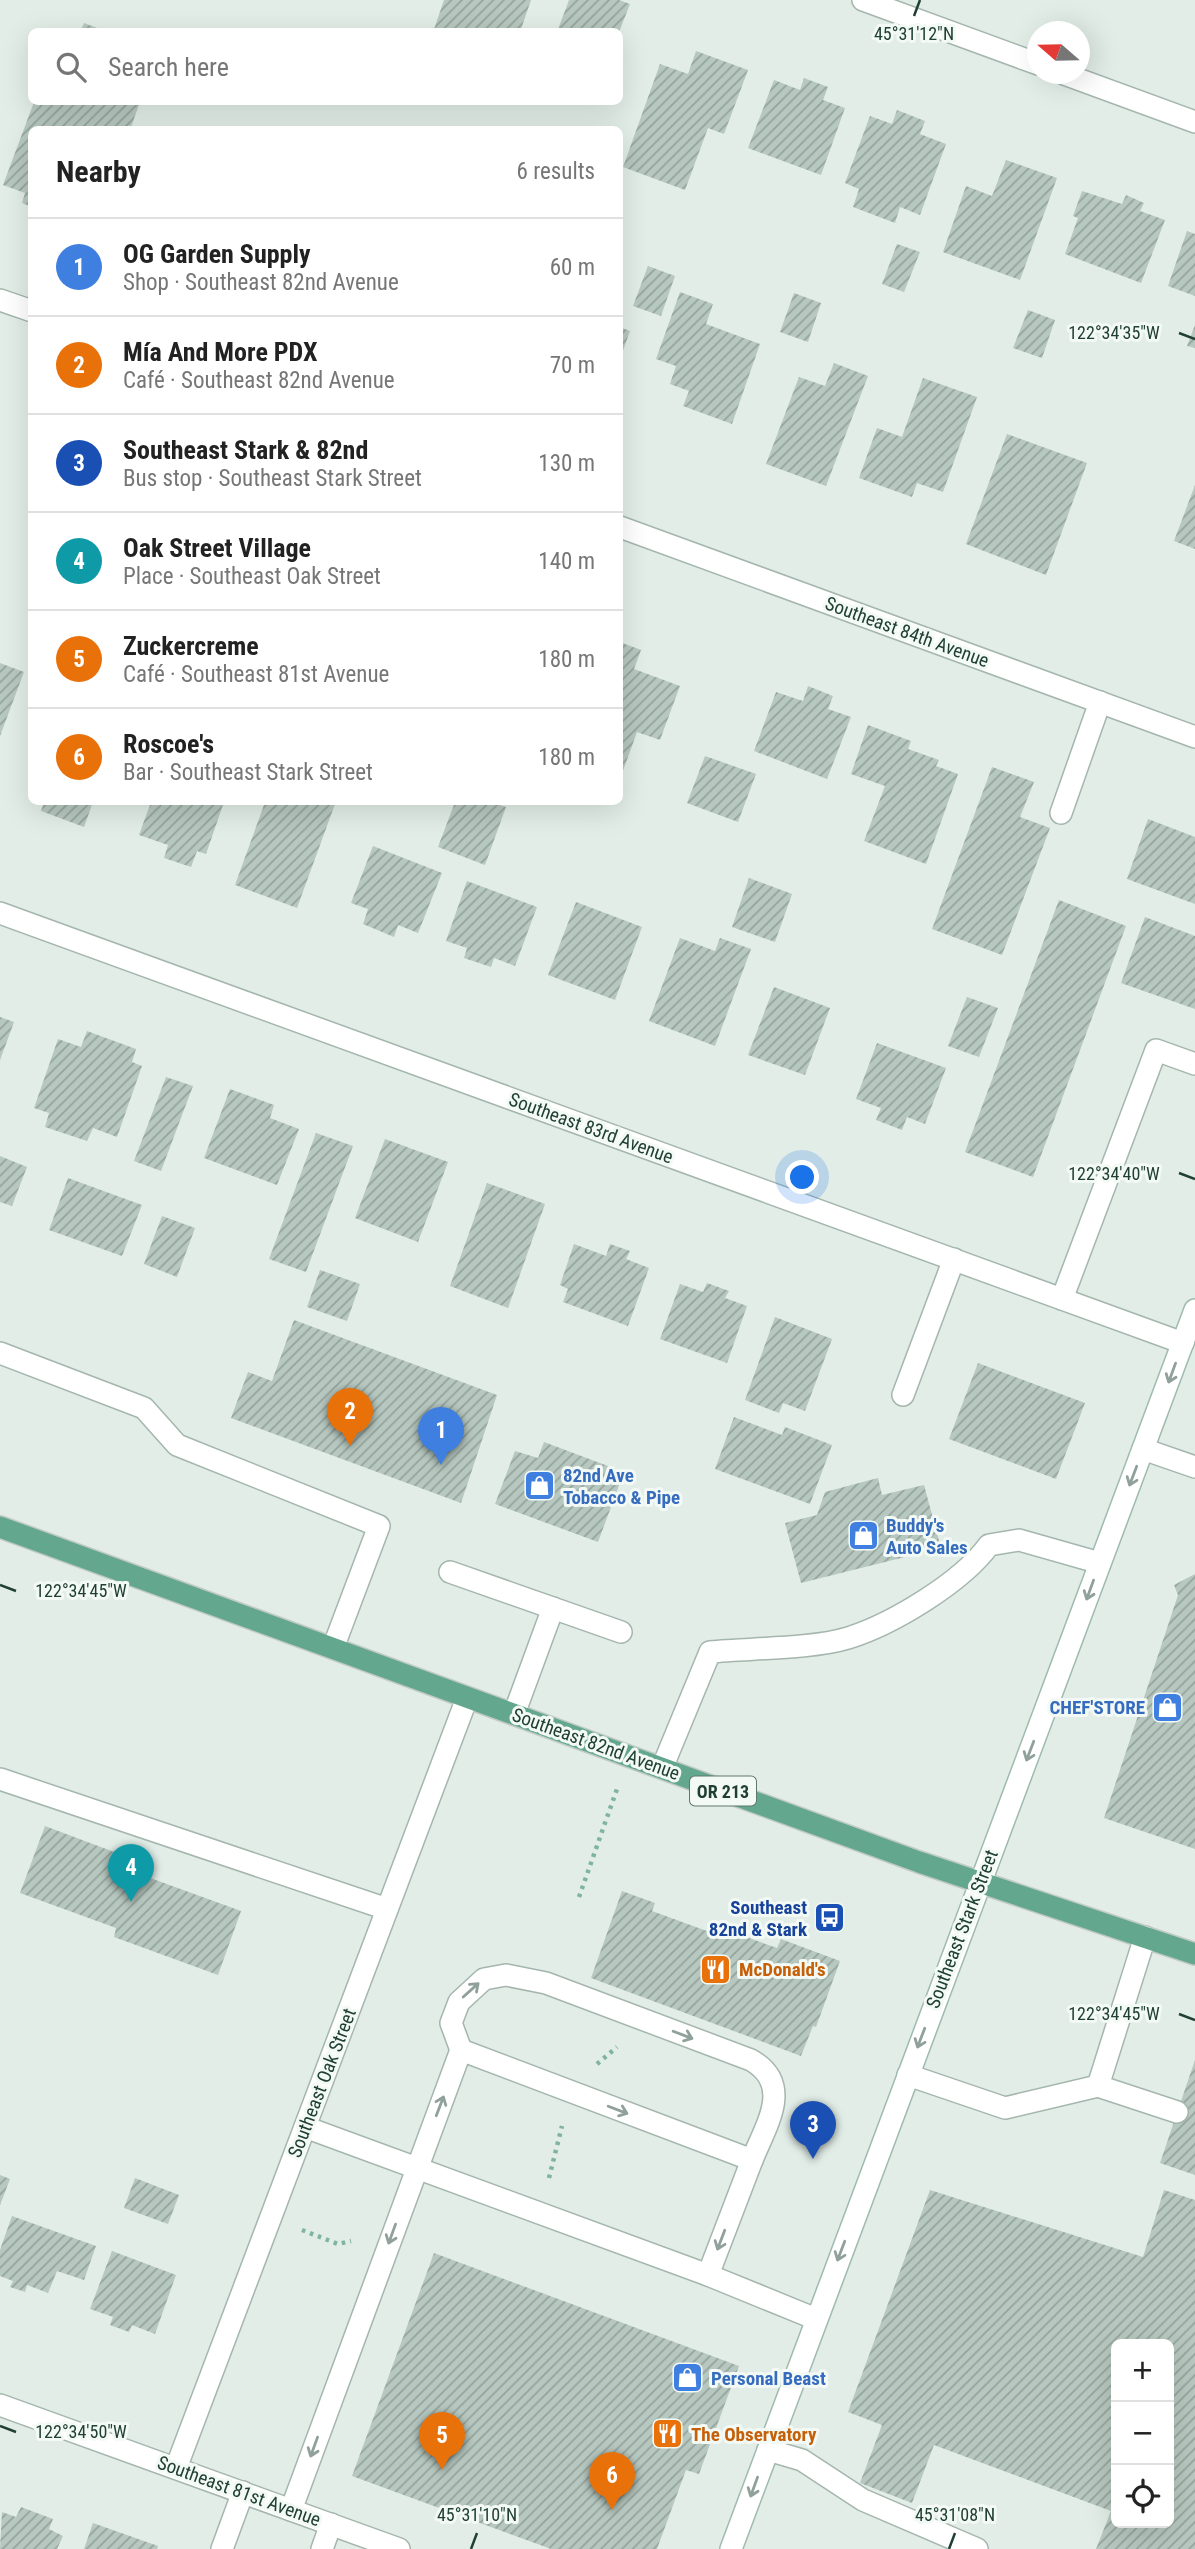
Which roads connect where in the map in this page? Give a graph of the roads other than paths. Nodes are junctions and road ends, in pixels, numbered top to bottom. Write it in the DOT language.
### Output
graph roads {
  1 [pos="863,0"];
  2 [pos="1027,60"];
  3 [pos="1090,84"];
  4 [pos="1195,122"];
  5 [pos="0,300"];
  6 [pos="28,310"];
  7 [pos="623,528"];
  8 [pos="1100,702"];
  9 [pos="1195,737"];
  10 [pos="1061,813"];
  11 [pos="0,913"];
  12 [pos="1195,1065"];
  13 [pos="954,1259"];
  14 [pos="1062,1299"];
  15 [pos="1195,1310"];
  16 [pos="1183,1343"];
  17 [pos="0,1353"];
  18 [pos="903,1395"];
  19 [pos="1143,1449"];
  20 [pos="1195,1466"];
  21 [pos="0,1527"];
  22 [pos="1100,1563"];
  23 [pos="450,1572"];
  24 [pos="553,1608"];
  25 [pos="621,1632"];
  26 [pos="332,1648"];
  27 [pos="467,1698"];
  28 [pos="514,1714"];
  29 [pos="662,1768"];
  30 [pos="0,1779"];
  31 [pos="980,1883"];
  32 [pos="387,1909"];
  33 [pos="1145,1937"];
  34 [pos="1195,1954"];
  35 [pos="461,2050"];
  36 [pos="908,2075"];
  37 [pos="1098,2086"];
  38 [pos="1177,2112"];
  39 [pos="305,2127"];
  40 [pos="751,2160"];
  41 [pos="416,2169"];
  42 [pos="708,2275"];
  43 [pos="816,2319"];
  44 [pos="0,2405"];
  45 [pos="768,2449"];
  46 [pos="176,2468"];
  47 [pos="243,2492"];
  48 [pos="291,2510"];
  49 [pos="331,2524"];
  50 [pos="735,2548"];
  51 [pos="222,2549"];
  52 [pos="323,2549"];
  53 [pos="399,2549"];
  54 [pos="977,2549"];
  1 -- 2 [label="street"];
  3 -- 4 [label="street"];
  5 -- 6 [label="street"];
  7 -- 8 [label="street, Southeast 84th Avenue"];
  8 -- 9 [label="street, Southeast 84th Avenue"];
  8 -- 10 [label="street"];
  11 -- 13 [label="street, Southeast 83rd Avenue"];
  12 -- 14 [label="street"];
  13 -- 14 [label="street, Southeast 83rd Avenue"];
  13 -- 18 [label="street"];
  14 -- 16 [label="street, Southeast 83rd Avenue"];
  15 -- 16 [label="street, Southeast Stark Street"];
  16 -- 19 [label="street, Southeast Stark Street, one-way"];
  17 -- 26 [label="street"];
  19 -- 20 [label="street"];
  19 -- 22 [label="street, Southeast Stark Street, one-way"];
  21 -- 26 [label="main road, Southeast 82nd Avenue / OR 213"];
  22 -- 29 [label="street"];
  22 -- 31 [label="street, Southeast Stark Street, one-way"];
  23 -- 24 [label="street"];
  24 -- 25 [label="street"];
  24 -- 28 [label="street"];
  26 -- 27 [label="main road, Southeast 82nd Avenue / OR 213"];
  27 -- 28 [label="main road, Southeast 82nd Avenue / OR 213"];
  27 -- 32 [label="street, Southeast Oak Street"];
  28 -- 29 [label="main road, Southeast 82nd Avenue / OR 213"];
  29 -- 31 [label="main road, Southeast 82nd Avenue / OR 213"];
  30 -- 32 [label="street"];
  31 -- 33 [label="main road, Southeast 82nd Avenue / OR 213"];
  31 -- 36 [label="street, Southeast Stark Street, one-way"];
  32 -- 39 [label="street, Southeast Oak Street"];
  33 -- 34 [label="main road, Southeast 82nd Avenue / OR 213"];
  33 -- 37 [label="street"];
  35 -- 40 [label="street, one-way"];
  35 -- 40 [label="street, one-way"];
  41 -- 35 [label="street, one-way"];
  36 -- 37 [label="street"];
  36 -- 43 [label="street, Southeast Stark Street, one-way"];
  37 -- 38 [label="street"];
  39 -- 41 [label="street"];
  39 -- 46 [label="street, Southeast Oak Street"];
  40 -- 42 [label="street, one-way"];
  41 -- 42 [label="street"];
  41 -- 48 [label="street, one-way"];
  42 -- 43 [label="street"];
  43 -- 45 [label="street, Southeast Stark Street"];
  44 -- 46 [label="street, Southeast 81st Avenue"];
  45 -- 50 [label="street, Southeast Stark Street, one-way"];
  45 -- 54 [label="street"];
  46 -- 47 [label="street, Southeast 81st Avenue"];
  47 -- 48 [label="street, Southeast 81st Avenue"];
  47 -- 51 [label="street"];
  48 -- 49 [label="street, Southeast 81st Avenue"];
  49 -- 52 [label="street"];
  49 -- 53 [label="street, Southeast 81st Avenue"];
}
